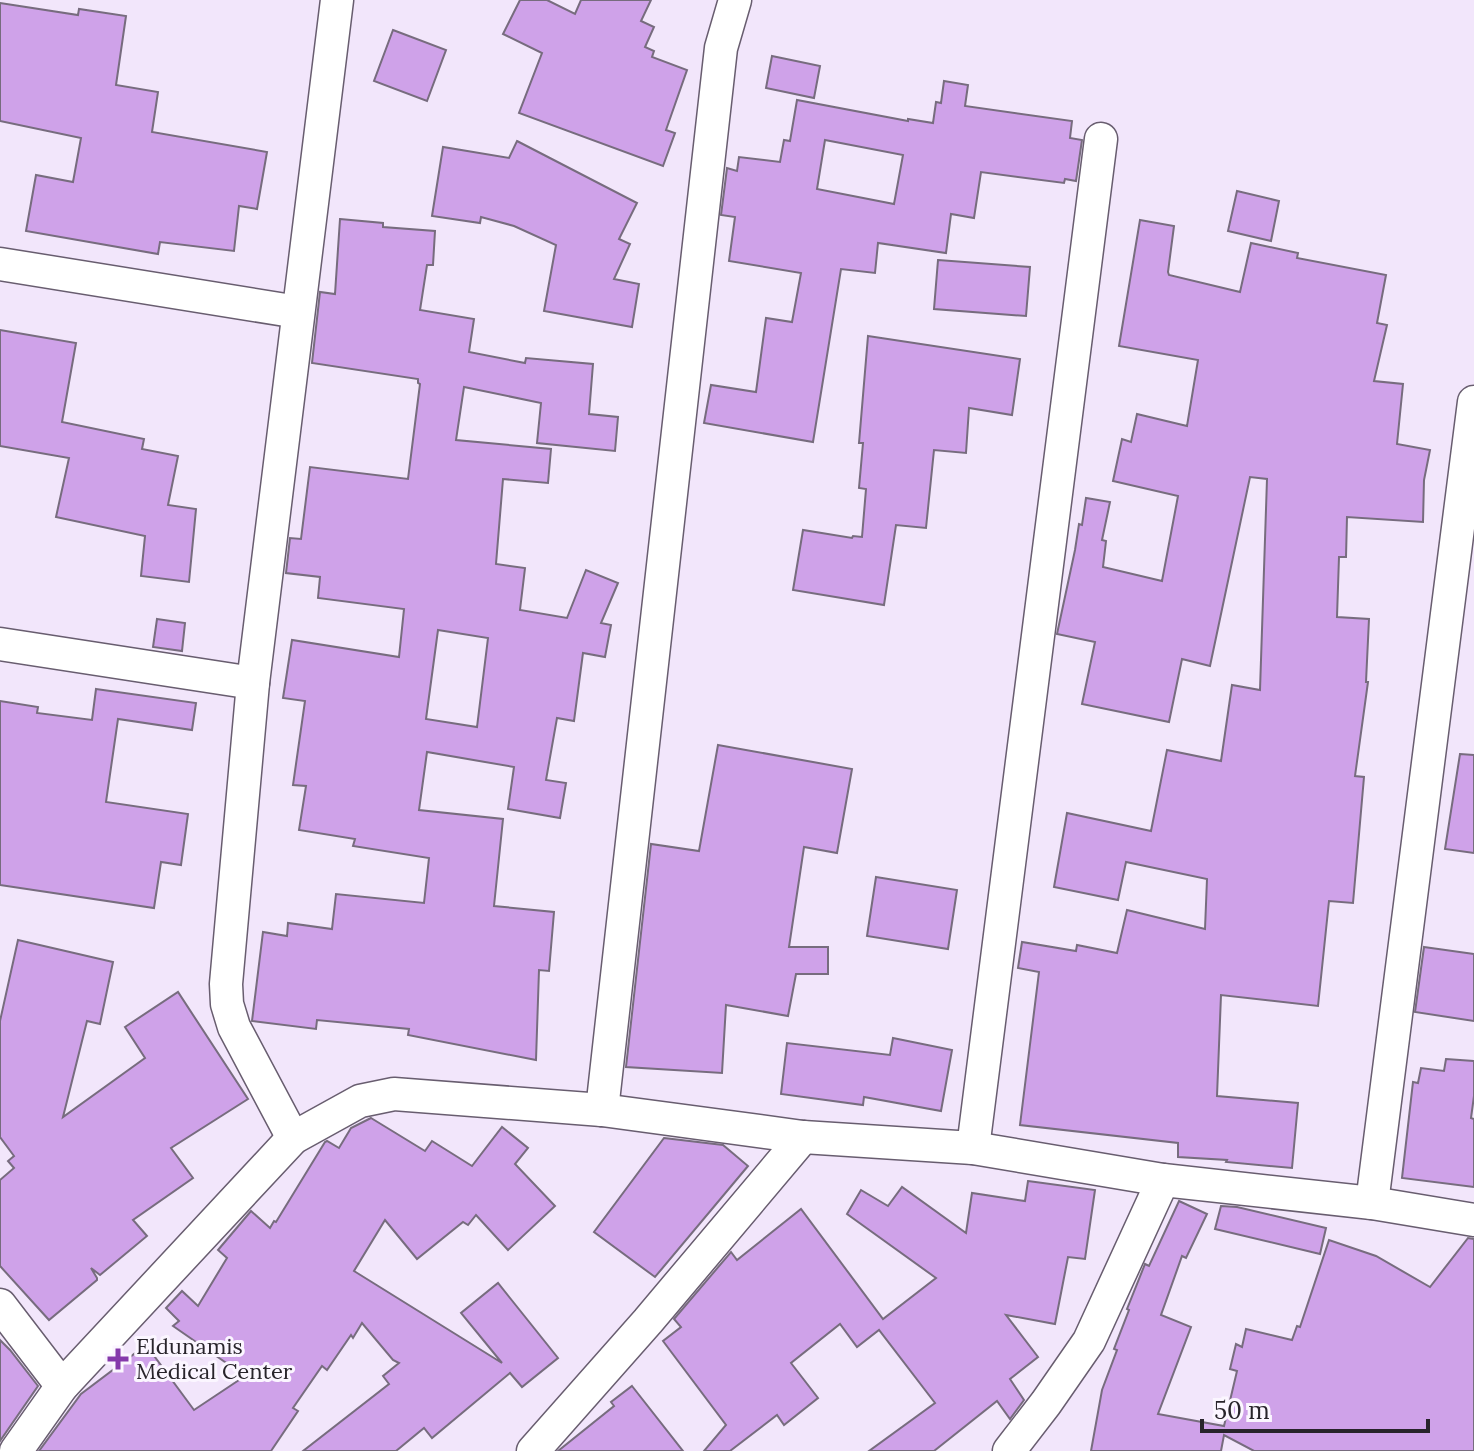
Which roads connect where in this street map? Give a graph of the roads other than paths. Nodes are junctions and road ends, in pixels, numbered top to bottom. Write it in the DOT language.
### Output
graph roads {
  1 [pos="337,0"];
  2 [pos="735,0"];
  3 [pos="1101,139"];
  4 [pos="0,264"];
  5 [pos="298,312"];
  6 [pos="1474,402"];
  7 [pos="0,644"];
  8 [pos="253,683"];
  9 [pos="602,1110"];
  10 [pos="803,1137"];
  11 [pos="293,1138"];
  12 [pos="973,1148"];
  13 [pos="1163,1180"];
  14 [pos="1372,1203"];
  15 [pos="1474,1220"];
  16 [pos="0,1305"];
  17 [pos="62,1386"];
  18 [pos="17,1451"];
  19 [pos="533,1451"];
  20 [pos="1009,1451"];
  1 -- 5 [label="street"];
  2 -- 9 [label="street"];
  3 -- 12 [label="street"];
  4 -- 5 [label="street"];
  5 -- 8 [label="street"];
  6 -- 14 [label="street"];
  7 -- 8 [label="street"];
  8 -- 11 [label="street"];
  9 -- 10 [label="street"];
  9 -- 11 [label="street"];
  10 -- 12 [label="street"];
  10 -- 19 [label="street"];
  11 -- 17 [label="street"];
  12 -- 13 [label="street"];
  13 -- 14 [label="street"];
  13 -- 20 [label="street"];
  14 -- 15 [label="street"];
  16 -- 17 [label="street"];
  17 -- 18 [label="street"];
}
